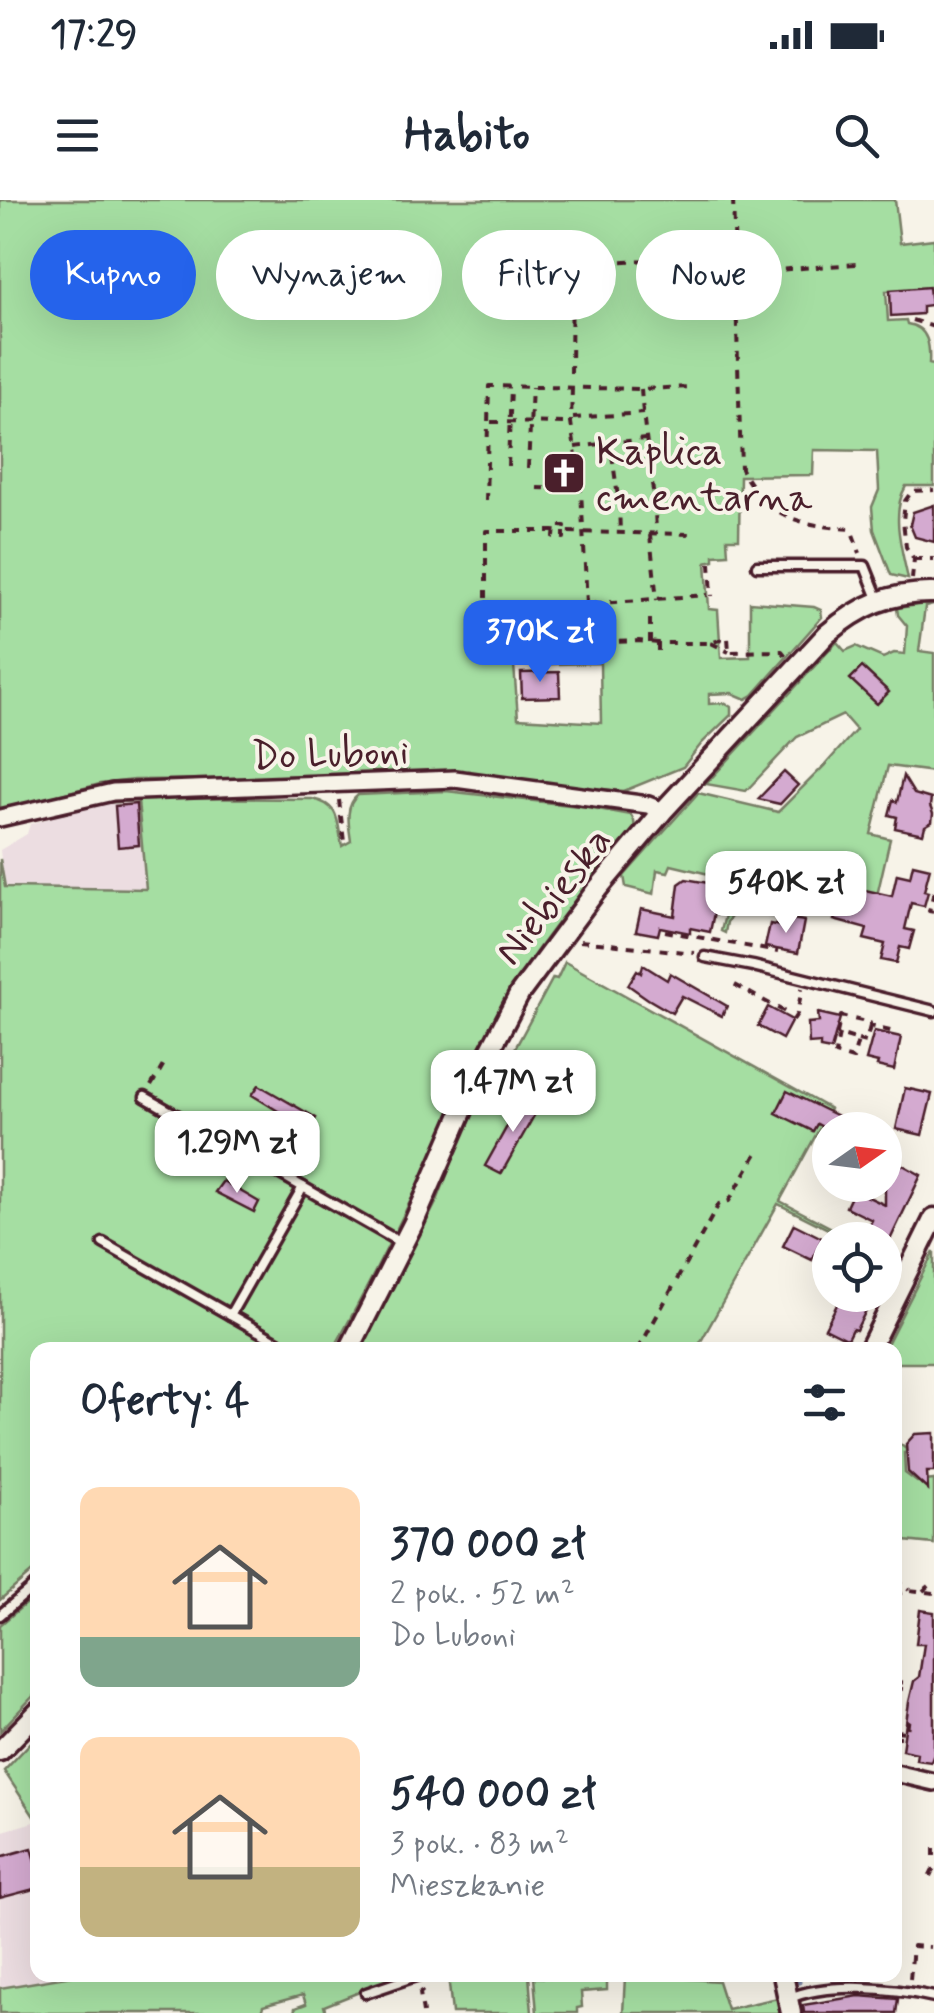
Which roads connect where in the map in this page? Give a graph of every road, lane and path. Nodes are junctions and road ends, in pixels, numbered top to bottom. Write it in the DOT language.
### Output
graph roads {
  1 [pos="732,200"];
  2 [pos="734,230"];
  3 [pos="636,261"];
  4 [pos="856,264"];
  5 [pos="782,270"];
  6 [pos="737,320"];
  7 [pos="912,320"];
  8 [pos="934,327"];
  9 [pos="571,374"];
  10 [pos="511,387"];
  11 [pos="532,387"];
  12 [pos="690,387"];
  13 [pos="572,388"];
  14 [pos="641,390"];
  15 [pos="642,413"];
  16 [pos="571,420"];
  17 [pos="489,422"];
  18 [pos="509,422"];
  19 [pos="530,422"];
  20 [pos="645,439"];
  21 [pos="575,448"];
  22 [pos="612,456"];
  23 [pos="508,466"];
  24 [pos="528,468"];
  25 [pos="537,488"];
  26 [pos="580,490"];
  27 [pos="934,490"];
  28 [pos="486,500"];
  29 [pos="584,532"];
  30 [pos="620,533"];
  31 [pos="653,534"];
  32 [pos="696,534"];
  33 [pos="934,558"];
  34 [pos="914,560"];
  35 [pos="710,563"];
  36 [pos="756,566"];
  37 [pos="865,566"];
  38 [pos="912,579"];
  39 [pos="934,593"];
  40 [pos="486,598"];
  41 [pos="657,600"];
  42 [pos="879,601"];
  43 [pos="650,614"];
  44 [pos="728,637"];
  45 [pos="736,637"];
  46 [pos="650,643"];
  47 [pos="712,643"];
  48 [pos="555,644"];
  49 [pos="658,644"];
  50 [pos="728,652"];
  51 [pos="785,655"];
  52 [pos="658,659"];
  53 [pos="338,785"];
  54 [pos="663,810"];
  55 [pos="0,818"];
  56 [pos="344,842"];
  57 [pos="934,892"];
  58 [pos="934,912"];
  59 [pos="665,931"];
  60 [pos="573,942"];
  61 [pos="778,952"];
  62 [pos="705,958"];
  63 [pos="804,978"];
  64 [pos="735,985"];
  65 [pos="934,1011"];
  66 [pos="785,1012"];
  67 [pos="793,1020"];
  68 [pos="870,1026"];
  69 [pos="894,1032"];
  70 [pos="840,1034"];
  71 [pos="858,1040"];
  72 [pos="164,1064"];
  73 [pos="145,1097"];
  74 [pos="760,1148"];
  75 [pos="303,1187"];
  76 [pos="934,1218"];
  77 [pos="102,1242"];
  78 [pos="403,1244"];
  79 [pos="230,1315"];
  80 [pos="278,1342"];
  81 [pos="353,1342"];
  82 [pos="642,1342"];
  83 [pos="873,1342"];
  84 [pos="934,1582"];
  85 [pos="902,1585"];
  86 [pos="908,1590"];
  87 [pos="30,1591"];
  88 [pos="902,1592"];
  89 [pos="923,1592"];
  90 [pos="934,1593"];
  91 [pos="0,1615"];
  92 [pos="902,1686"];
  93 [pos="909,1687"];
  94 [pos="909,1715"];
  95 [pos="30,1720"];
  96 [pos="902,1734"];
  97 [pos="0,1751"];
  98 [pos="902,1775"];
  99 [pos="934,1782"];
  100 [pos="934,1847"];
  101 [pos="934,1865"];
  102 [pos="930,1876"];
  103 [pos="930,1948"];
  104 [pos="399,1982"];
  105 [pos="922,1982"];
  106 [pos="428,1986"];
  107 [pos="366,1994"];
  108 [pos="934,1997"];
  109 [pos="790,2006"];
  110 [pos="423,2013"];
  1 -- 2 [label="path"];
  3 -- 9 [label="path"];
  4 -- 5 [label="path"];
  6 -- 37 [label="path"];
  7 -- 8 [label="path"];
  10 -- 11 [label="path"];
  10 -- 17 [label="path"];
  10 -- 18 [label="path"];
  11 -- 13 [label="path"];
  11 -- 19 [label="path"];
  12 -- 14 [label="path"];
  13 -- 14 [label="path"];
  13 -- 16 [label="path"];
  14 -- 15 [label="path"];
  15 -- 16 [label="path"];
  15 -- 20 [label="path"];
  16 -- 19 [label="path"];
  16 -- 21 [label="path"];
  17 -- 18 [label="path"];
  17 -- 28 [label="path"];
  18 -- 19 [label="path"];
  18 -- 23 [label="path"];
  19 -- 24 [label="path"];
  20 -- 21 [label="path"];
  20 -- 31 [label="path"];
  21 -- 26 [label="path"];
  22 -- 30 [label="path"];
  25 -- 26 [label="path"];
  26 -- 29 [label="path"];
  27 -- 34 [label="path"];
  29 -- 30 [label="path"];
  29 -- 40 [label="path"];
  29 -- 41 [label="path"];
  30 -- 31 [label="path"];
  31 -- 32 [label="path"];
  31 -- 41 [label="path"];
  33 -- 34 [label="path"];
  34 -- 38 [label="path"];
  35 -- 41 [label="path"];
  36 -- 37 [label="lane"];
  37 -- 42 [label="lane"];
  39 -- 42 [label="street, Niebieska"];
  42 -- 54 [label="street, Niebieska"];
  43 -- 46 [label="path"];
  44 -- 45 [label="path"];
  44 -- 47 [label="path"];
  44 -- 50 [label="path"];
  46 -- 48 [label="path"];
  46 -- 49 [label="path"];
  47 -- 49 [label="path"];
  47 -- 50 [label="path"];
  49 -- 52 [label="path"];
  50 -- 51 [label="path"];
  53 -- 54 [label="street, Do Luboni"];
  53 -- 55 [label="street, Do Luboni"];
  53 -- 56 [label="path"];
  54 -- 78 [label="street, Niebieska"];
  57 -- 58 [label="path"];
  59 -- 61 [label="path"];
  60 -- 62 [label="path"];
  62 -- 63 [label="lane"];
  63 -- 65 [label="lane"];
  63 -- 67 [label="path"];
  64 -- 66 [label="path"];
  68 -- 69 [label="path"];
  68 -- 70 [label="path"];
  68 -- 71 [label="path"];
  70 -- 71 [label="path"];
  70 -- 71 [label="path"];
  72 -- 73 [label="path"];
  73 -- 75 [label="lane"];
  74 -- 82 [label="path"];
  75 -- 78 [label="lane"];
  75 -- 79 [label="lane"];
  76 -- 83 [label="street"];
  77 -- 79 [label="lane"];
  78 -- 81 [label="street, Niebieska"];
  79 -- 80 [label="lane"];
  84 -- 89 [label="path"];
  85 -- 86 [label="path"];
  86 -- 88 [label="path"];
  86 -- 89 [label="path"];
  87 -- 91 [label="lane"];
  89 -- 90 [label="path"];
  92 -- 93 [label="path"];
  94 -- 96 [label="path"];
  95 -- 97 [label="street"];
  98 -- 99 [label="street"];
  100 -- 101 [label="path"];
  101 -- 102 [label="path"];
  103 -- 105 [label="path"];
  104 -- 107 [label="lane"];
  106 -- 110 [label="path"];
  108 -- 109 [label="lane"];
}
